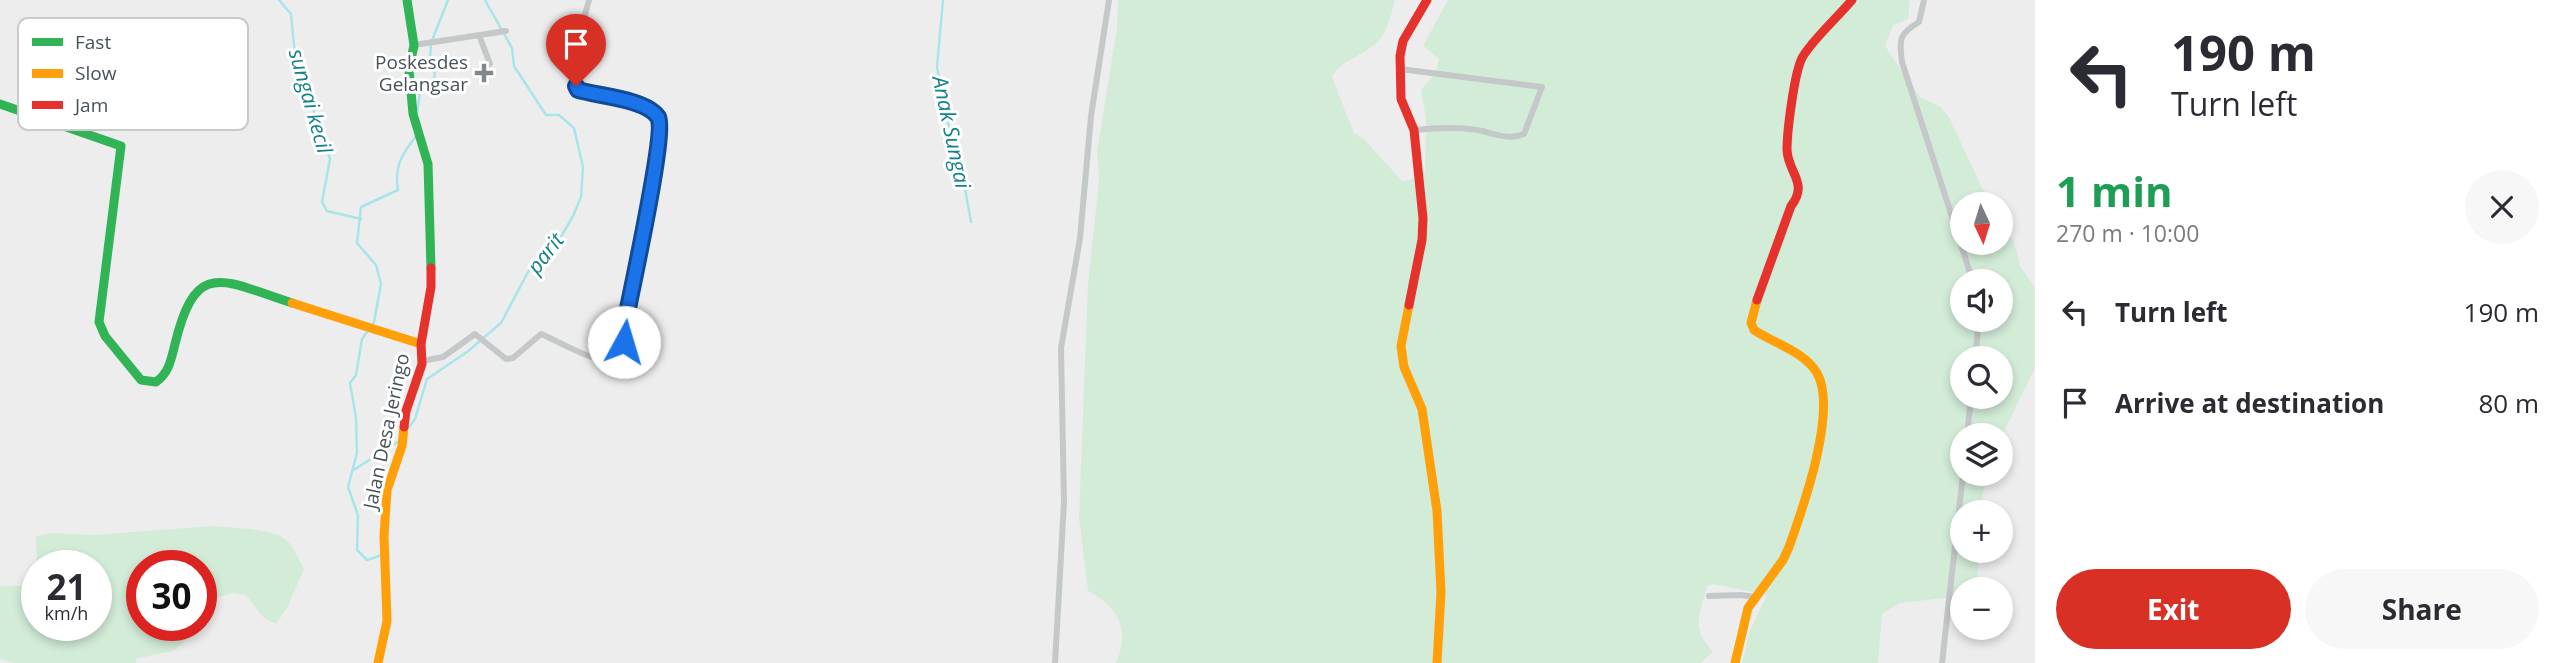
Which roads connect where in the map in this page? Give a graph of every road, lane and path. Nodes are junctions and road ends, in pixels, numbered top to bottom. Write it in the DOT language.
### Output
graph roads {
  1 [pos="407,0"];
  2 [pos="589,0"];
  3 [pos="1109,0"];
  4 [pos="1427,0"];
  5 [pos="1852,0"];
  6 [pos="1924,0"];
  7 [pos="506,31"];
  8 [pos="479,35"];
  9 [pos="414,45"];
  10 [pos="490,64"];
  11 [pos="1400,69"];
  12 [pos="0,104"];
  13 [pos="18,110"];
  14 [pos="75,130"];
  15 [pos="1414,130"];
  16 [pos="1969,269"];
  17 [pos="421,344"];
  18 [pos="422,361"];
  19 [pos="1962,486"];
  20 [pos="1709,596"];
  21 [pos="1755,597"];
  22 [pos="378,663"];
  23 [pos="1055,663"];
  24 [pos="1437,663"];
  25 [pos="1735,663"];
  26 [pos="1942,663"];
  1 -- 9 [label="street, Jalan Desa Jeringo"];
  2 -- 18 [label="street"];
  3 -- 23 [label="street"];
  4 -- 11 [label="street"];
  5 -- 21 [label="street"];
  6 -- 16 [label="street"];
  7 -- 8 [label="street"];
  8 -- 9 [label="street"];
  8 -- 10 [label="street"];
  9 -- 17 [label="street, Jalan Desa Jeringo"];
  11 -- 15 [label="street"];
  11 -- 15 [label="street"];
  12 -- 13 [label="street"];
  14 -- 17 [label="street"];
  15 -- 24 [label="street"];
  17 -- 18 [label="street, Jalan Desa Jeringo"];
  18 -- 22 [label="street, Jalan Desa Jeringo"];
  19 -- 26 [label="street"];
  20 -- 21 [label="street"];
  21 -- 25 [label="street"];
}
